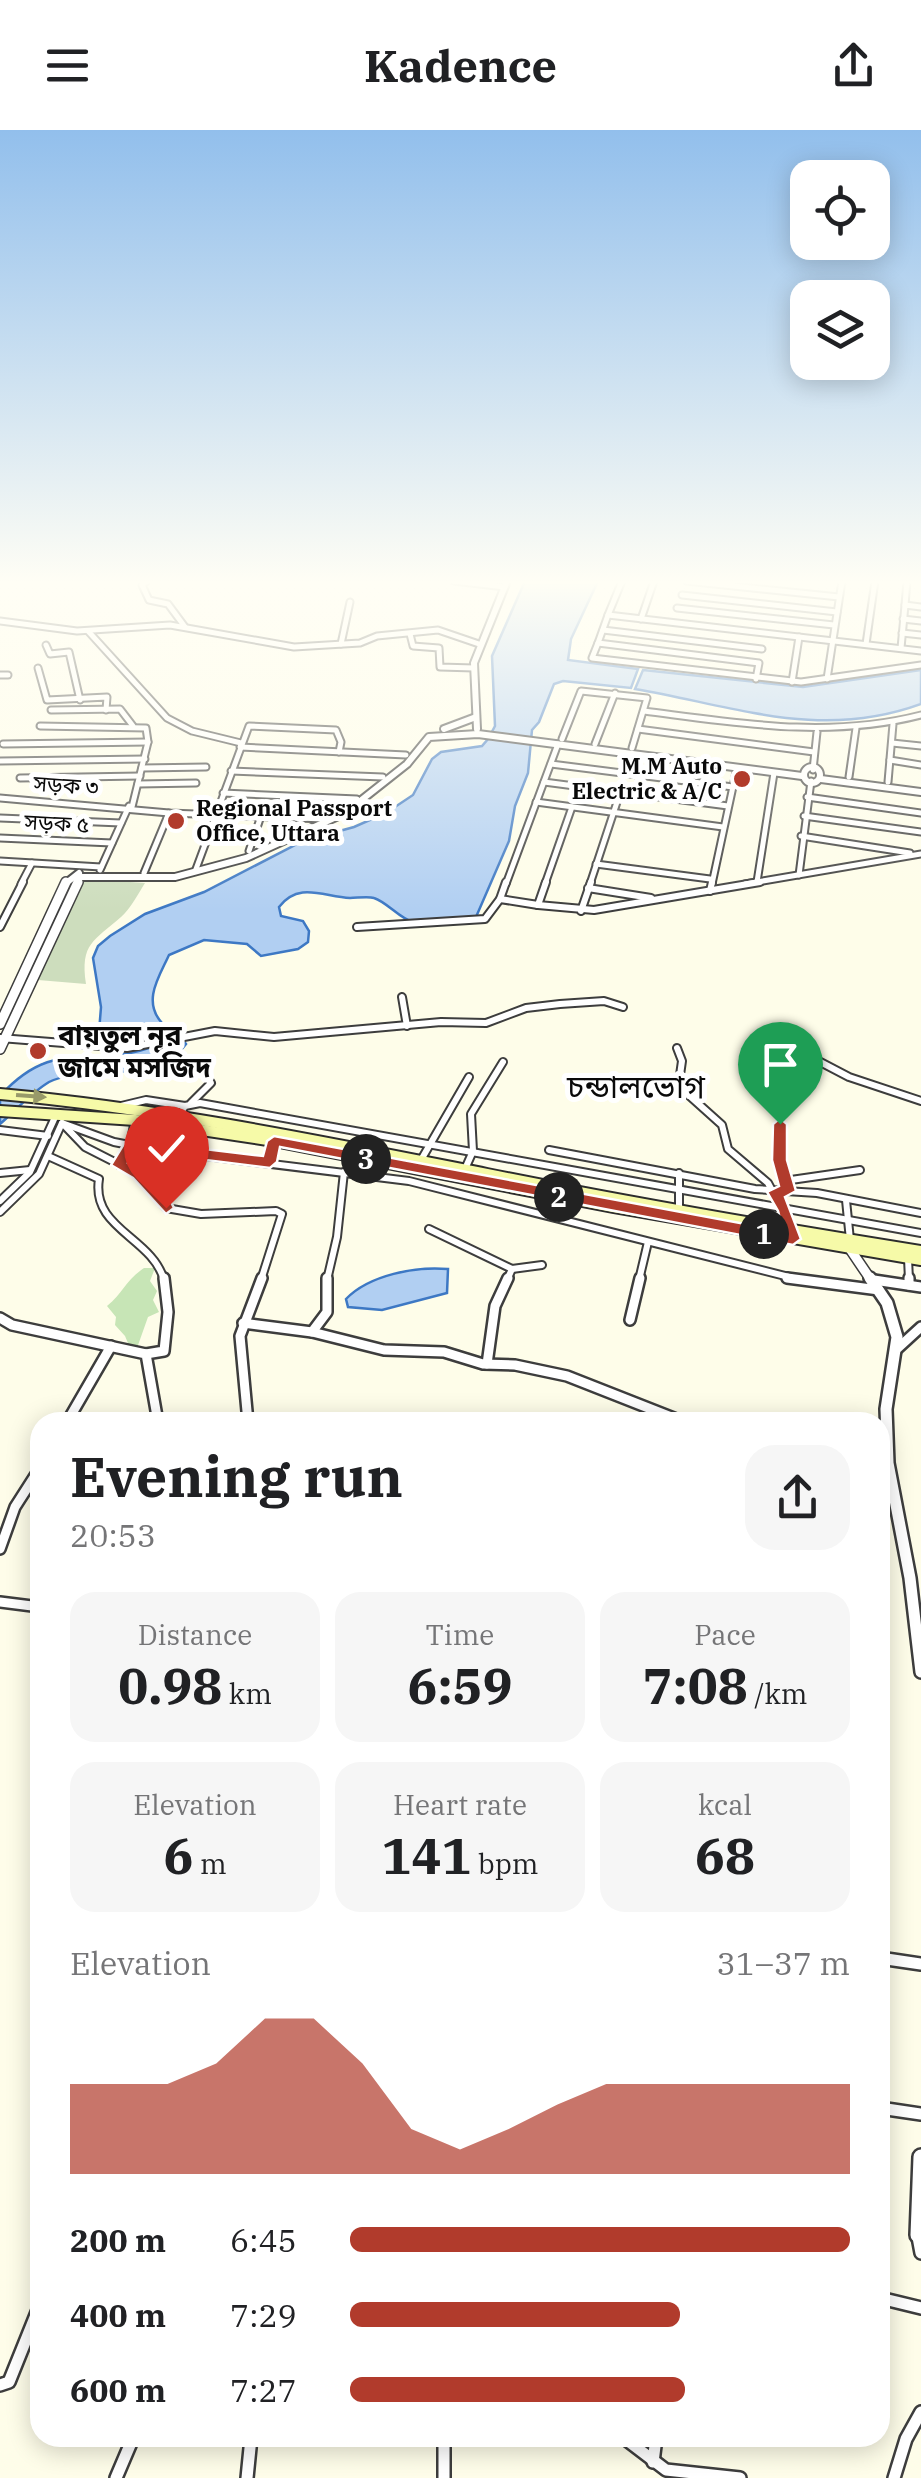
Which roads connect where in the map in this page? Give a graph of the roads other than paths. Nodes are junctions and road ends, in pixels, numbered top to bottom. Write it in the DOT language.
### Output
graph roads {
  1 [pos="44,691"];
  2 [pos="78,691"];
  3 [pos="141,691"];
  4 [pos="475,691"];
  5 [pos="584,691"];
  6 [pos="589,691"];
  7 [pos="615,694"];
  8 [pos="80,700"];
  9 [pos="51,710"];
  10 [pos="106,710"];
  11 [pos="644,712"];
  12 [pos="921,715"];
  13 [pos="476,716"];
  14 [pos="40,726"];
  15 [pos="133,726"];
  16 [pos="893,726"];
  17 [pos="444,729"];
  18 [pos="638,729"];
  19 [pos="479,730"];
  20 [pos="855,730"];
  21 [pos="817,733"];
  22 [pos="556,741"];
  23 [pos="148,742"];
  24 [pos="892,743"];
  25 [pos="3,744"];
  26 [pos="595,744"];
  27 [pos="240,745"];
  28 [pos="921,746"];
  29 [pos="632,748"];
  30 [pos="339,752"];
  31 [pos="814,752"];
  32 [pos="406,755"];
  33 [pos="144,758"];
  34 [pos="890,760"];
  35 [pos="0,761"];
  36 [pos="550,764"];
  37 [pos="921,765"];
  38 [pos="206,768"];
  39 [pos="738,768"];
  40 [pos="231,771"];
  41 [pos="141,772"];
  42 [pos="774,772"];
  43 [pos="812,775"];
  44 [pos="849,777"];
  45 [pos="20,778"];
  46 [pos="383,778"];
  47 [pos="544,782"];
  48 [pos="888,782"];
  49 [pos="196,783"];
  50 [pos="138,784"];
  51 [pos="732,788"];
  52 [pos="921,789"];
  53 [pos="620,792"];
  54 [pos="223,793"];
  55 [pos="807,797"];
  56 [pos="0,798"];
  57 [pos="357,799"];
  58 [pos="536,802"];
  59 [pos="130,806"];
  60 [pos="728,806"];
  61 [pos="572,807"];
  62 [pos="614,812"];
  63 [pos="921,812"];
  64 [pos="168,813"];
  65 [pos="215,814"];
  66 [pos="261,816"];
  67 [pos="804,816"];
  68 [pos="0,818"];
  69 [pos="324,819"];
  70 [pos="121,824"];
  71 [pos="723,827"];
  72 [pos="921,832"];
  73 [pos="801,836"];
  74 [pos="0,838"];
  75 [pos="112,843"];
  76 [pos="250,851"];
  77 [pos="920,854"];
  78 [pos="0,861"];
  79 [pos="32,863"];
  80 [pos="596,864"];
  81 [pos="100,868"];
  82 [pos="196,869"];
  83 [pos="550,872"];
  84 [pos="144,873"];
  85 [pos="77,874"];
  86 [pos="798,875"];
  87 [pos="710,879"];
  88 [pos="757,882"];
  89 [pos="588,888"];
  90 [pos="710,890"];
  91 [pos="661,899"];
  92 [pos="500,900"];
  93 [pos="580,910"];
  94 [pos="51,925"];
  95 [pos="0,927"];
  96 [pos="357,927"];
  97 [pos="402,997"];
  98 [pos="623,1007"];
  99 [pos="0,1024"];
  100 [pos="407,1026"];
  101 [pos="2,1038"];
  102 [pos="676,1048"];
  103 [pos="0,1050"];
  104 [pos="805,1054"];
  105 [pos="504,1062"];
  106 [pos="201,1068"];
  107 [pos="469,1077"];
  108 [pos="0,1094"];
  109 [pos="84,1100"];
  110 [pos="921,1100"];
  111 [pos="185,1108"];
  112 [pos="0,1110"];
  113 [pos="245,1110"];
  114 [pos="65,1118"];
  115 [pos="135,1120"];
  116 [pos="780,1124"];
  117 [pos="237,1126"];
  118 [pos="344,1127"];
  119 [pos="0,1130"];
  120 [pos="48,1136"];
  121 [pos="403,1138"];
  122 [pos="274,1141"];
  123 [pos="428,1143"];
  124 [pos="130,1145"];
  125 [pos="338,1145"];
  126 [pos="549,1150"];
  127 [pos="473,1151"];
  128 [pos="393,1155"];
  129 [pos="48,1156"];
  130 [pos="421,1160"];
  131 [pos="270,1162"];
  132 [pos="119,1165"];
  133 [pos="465,1169"];
  134 [pos="860,1170"];
  135 [pos="344,1172"];
  136 [pos="28,1173"];
  137 [pos="679,1174"];
  138 [pos="603,1175"];
  139 [pos="0,1176"];
  140 [pos="784,1181"];
  141 [pos="680,1189"];
  142 [pos="788,1191"];
  143 [pos="774,1192"];
  144 [pos="597,1196"];
  145 [pos="719,1197"];
  146 [pos="846,1200"];
  147 [pos="0,1201"];
  148 [pos="786,1210"];
  149 [pos="679,1211"];
  150 [pos="0,1212"];
  151 [pos="920,1212"];
  152 [pos="719,1218"];
  153 [pos="848,1221"];
  154 [pos="921,1225"];
  155 [pos="430,1229"];
  156 [pos="921,1233"];
  157 [pos="793,1235"];
  158 [pos="648,1242"];
  159 [pos="850,1245"];
  160 [pos="921,1251"];
  161 [pos="915,1259"];
  162 [pos="542,1265"];
  163 [pos="512,1269"];
  164 [pos="876,1285"];
  165 [pos="908,1286"];
  166 [pos="921,1288"];
  167 [pos="0,1318"];
  168 [pos="630,1320"];
  169 [pos="244,1323"];
  170 [pos="921,1327"];
  171 [pos="312,1332"];
  172 [pos="111,1346"];
  173 [pos="896,1352"];
  174 [pos="146,1354"];
  175 [pos="486,1364"];
  176 [pos="72,1412"];
  177 [pos="156,1412"];
  178 [pos="248,1412"];
  179 [pos="658,1412"];
  180 [pos="886,1412"];
  181 [pos="30,1484"];
  182 [pos="890,1490"];
  183 [pos="0,1549"];
  184 [pos="0,1602"];
  185 [pos="30,1606"];
  186 [pos="921,1672"];
  187 [pos="890,1959"];
  188 [pos="921,1964"];
  189 [pos="890,2109"];
  190 [pos="921,2114"];
  191 [pos="921,2157"];
  192 [pos="919,2235"];
  193 [pos="921,2253"];
  194 [pos="890,2300"];
  195 [pos="921,2308"];
  196 [pos="30,2328"];
  197 [pos="0,2386"];
  198 [pos="921,2412"];
  199 [pos="128,2447"];
  200 [pos="250,2447"];
  201 [pos="444,2447"];
  202 [pos="635,2447"];
  203 [pos="655,2447"];
  204 [pos="653,2462"];
  205 [pos="116,2478"];
  206 [pos="247,2478"];
  207 [pos="444,2478"];
  208 [pos="740,2478"];
  209 [pos="894,2478"];
  1 -- 8 [label="street"];
  2 -- 8 [label="street"];
  3 -- 27 [label="street"];
  4 -- 13 [label="street"];
  5 -- 22 [label="street"];
  6 -- 7 [label="street"];
  7 -- 11 [label="street"];
  7 -- 26 [label="street"];
  8 -- 10 [label="street"];
  9 -- 10 [label="street"];
  10 -- 15 [label="street"];
  11 -- 18 [label="street"];
  11 -- 21 [label="street"];
  12 -- 16 [label="street"];
  13 -- 17 [label="street"];
  13 -- 19 [label="street"];
  14 -- 15 [label="street"];
  15 -- 23 [label="street"];
  16 -- 20 [label="street"];
  16 -- 24 [label="street"];
  17 -- 19 [label="street"];
  17 -- 32 [label="street"];
  18 -- 29 [label="street"];
  18 -- 31 [label="street"];
  19 -- 22 [label="street"];
  19 -- 85 [label="street"];
  20 -- 21 [label="street"];
  20 -- 44 [label="street"];
  21 -- 31 [label="street"];
  22 -- 26 [label="street"];
  22 -- 36 [label="street"];
  22 -- 39 [label="street"];
  23 -- 25 [label="street"];
  23 -- 33 [label="street"];
  24 -- 28 [label="street"];
  24 -- 34 [label="street"];
  26 -- 29 [label="street"];
  27 -- 30 [label="street"];
  27 -- 30 [label="street"];
  27 -- 40 [label="street"];
  29 -- 43 [label="street"];
  30 -- 32 [label="street"];
  31 -- 43 [label="street"];
  32 -- 46 [label="street"];
  33 -- 35 [label="street"];
  33 -- 41 [label="street"];
  34 -- 37 [label="street"];
  34 -- 48 [label="street"];
  36 -- 47 [label="street"];
  36 -- 51 [label="street"];
  38 -- 41 [label="street"];
  39 -- 42 [label="street"];
  39 -- 51 [label="street"];
  40 -- 46 [label="street"];
  40 -- 54 [label="street"];
  41 -- 45 [label="street"];
  41 -- 50 [label="street"];
  42 -- 43 [label="street"];
  42 -- 88 [label="street"];
  43 -- 44 [label="street"];
  43 -- 52 [label="street"];
  43 -- 55 [label="street"];
  44 -- 48 [label="street"];
  46 -- 57 [label="street"];
  47 -- 53 [label="street"];
  47 -- 58 [label="street"];
  48 -- 52 [label="street"];
  49 -- 50 [label="street"];
  50 -- 59 [label="street"];
  51 -- 60 [label="street"];
  53 -- 60 [label="street"];
  53 -- 62 [label="street"];
  54 -- 57 [label="street"];
  54 -- 65 [label="street"];
  55 -- 63 [label="street"];
  55 -- 67 [label="street"];
  56 -- 59 [label="street, সড়ক ৩"];
  57 -- 69 [label="street"];
  58 -- 61 [label="street"];
  58 -- 92 [label="street"];
  59 -- 64 [label="street, সড়ক ৩"];
  59 -- 70 [label="street"];
  60 -- 71 [label="street"];
  61 -- 62 [label="street"];
  61 -- 83 [label="street"];
  62 -- 71 [label="street"];
  62 -- 80 [label="street"];
  64 -- 65 [label="street, সড়ক ৩"];
  64 -- 84 [label="street"];
  65 -- 66 [label="street, সড়ক ৩"];
  65 -- 82 [label="street"];
  66 -- 69 [label="street, সড়ক ৩"];
  66 -- 76 [label="street"];
  67 -- 72 [label="street"];
  67 -- 73 [label="street"];
  68 -- 70 [label="street"];
  69 -- 76 [label="street"];
  70 -- 75 [label="street"];
  71 -- 87 [label="street"];
  73 -- 77 [label="street"];
  73 -- 86 [label="street"];
  74 -- 75 [label="street, সড়ক ৫"];
  75 -- 81 [label="street"];
  76 -- 82 [label="street"];
  77 -- 86 [label="street"];
  78 -- 79 [label="street"];
  79 -- 85 [label="street"];
  79 -- 95 [label="street"];
  80 -- 87 [label="street"];
  80 -- 89 [label="street"];
  81 -- 84 [label="street"];
  81 -- 85 [label="street"];
  82 -- 84 [label="street"];
  83 -- 92 [label="street"];
  83 -- 93 [label="street"];
  85 -- 94 [label="street"];
  86 -- 88 [label="street"];
  87 -- 90 [label="street"];
  88 -- 90 [label="street"];
  89 -- 91 [label="street"];
  89 -- 93 [label="street"];
  90 -- 91 [label="street"];
  91 -- 93 [label="street"];
  92 -- 96 [label="street"];
  94 -- 99 [label="street"];
  94 -- 101 [label="street"];
  97 -- 100 [label="street"];
  98 -- 100 [label="street"];
  100 -- 101 [label="street"];
  101 -- 103 [label="street"];
  102 -- 143 [label="street"];
  104 -- 110 [label="street"];
  105 -- 127 [label="street"];
  106 -- 111 [label="street"];
  107 -- 123 [label="street"];
  108 -- 109 [label="main road, one-way"];
  109 -- 111 [label="main road"];
  109 -- 114 [label="main road"];
  111 -- 113 [label="street"];
  111 -- 117 [label="main road"];
  112 -- 114 [label="main road"];
  113 -- 117 [label="street"];
  113 -- 118 [label="street"];
  114 -- 115 [label="main road"];
  114 -- 120 [label="street"];
  114 -- 124 [label="street"];
  114 -- 129 [label="street"];
  114 -- 132 [label="street"];
  115 -- 122 [label="main road"];
  115 -- 124 [label="street"];
  116 -- 140 [label="street"];
  117 -- 125 [label="main road"];
  118 -- 121 [label="street"];
  118 -- 125 [label="street"];
  119 -- 120 [label="street"];
  120 -- 136 [label="street"];
  121 -- 123 [label="street"];
  121 -- 128 [label="street"];
  122 -- 131 [label="street"];
  122 -- 157 [label="main road"];
  123 -- 127 [label="street"];
  123 -- 130 [label="street"];
  124 -- 131 [label="street"];
  124 -- 132 [label="street"];
  125 -- 128 [label="main road"];
  126 -- 137 [label="street"];
  127 -- 133 [label="street"];
  127 -- 138 [label="street"];
  128 -- 130 [label="main road"];
  129 -- 150 [label="street"];
  129 -- 174 [label="street"];
  130 -- 133 [label="main road"];
  131 -- 135 [label="street"];
  132 -- 169 [label="street"];
  133 -- 144 [label="main road"];
  134 -- 140 [label="street"];
  135 -- 158 [label="street"];
  135 -- 171 [label="street"];
  136 -- 139 [label="street"];
  136 -- 147 [label="street"];
  137 -- 141 [label="street"];
  137 -- 143 [label="street"];
  138 -- 141 [label="street"];
  138 -- 144 [label="street"];
  140 -- 142 [label="street"];
  141 -- 145 [label="street"];
  141 -- 149 [label="street"];
  142 -- 143 [label="street"];
  142 -- 146 [label="street"];
  143 -- 148 [label="street"];
  144 -- 149 [label="main road"];
  145 -- 148 [label="street"];
  145 -- 152 [label="street"];
  146 -- 151 [label="street"];
  146 -- 153 [label="street"];
  148 -- 153 [label="street"];
  148 -- 157 [label="street"];
  149 -- 152 [label="main road"];
  151 -- 154 [label="street"];
  152 -- 157 [label="main road"];
  153 -- 156 [label="street"];
  153 -- 159 [label="street"];
  155 -- 163 [label="street"];
  157 -- 159 [label="main road"];
  158 -- 164 [label="street"];
  158 -- 168 [label="street"];
  159 -- 160 [label="main road"];
  159 -- 161 [label="main road"];
  159 -- 164 [label="street"];
  161 -- 165 [label="street"];
  162 -- 163 [label="street"];
  163 -- 175 [label="street"];
  164 -- 165 [label="street"];
  164 -- 173 [label="street"];
  165 -- 166 [label="street"];
  167 -- 172 [label="street"];
  169 -- 171 [label="street"];
  169 -- 178 [label="street"];
  170 -- 173 [label="street"];
  171 -- 175 [label="street"];
  172 -- 174 [label="street"];
  172 -- 176 [label="street"];
  173 -- 180 [label="street"];
  174 -- 177 [label="street"];
  175 -- 179 [label="street"];
  181 -- 183 [label="street"];
  182 -- 186 [label="street"];
  184 -- 185 [label="street"];
  187 -- 188 [label="street"];
  189 -- 190 [label="street"];
  191 -- 192 [label="street"];
  192 -- 193 [label="street"];
  194 -- 195 [label="street"];
  196 -- 197 [label="street"];
  198 -- 209 [label="street"];
  199 -- 205 [label="street"];
  200 -- 206 [label="street"];
  201 -- 207 [label="street"];
  202 -- 204 [label="street"];
  203 -- 204 [label="street"];
  204 -- 208 [label="street"];
}
